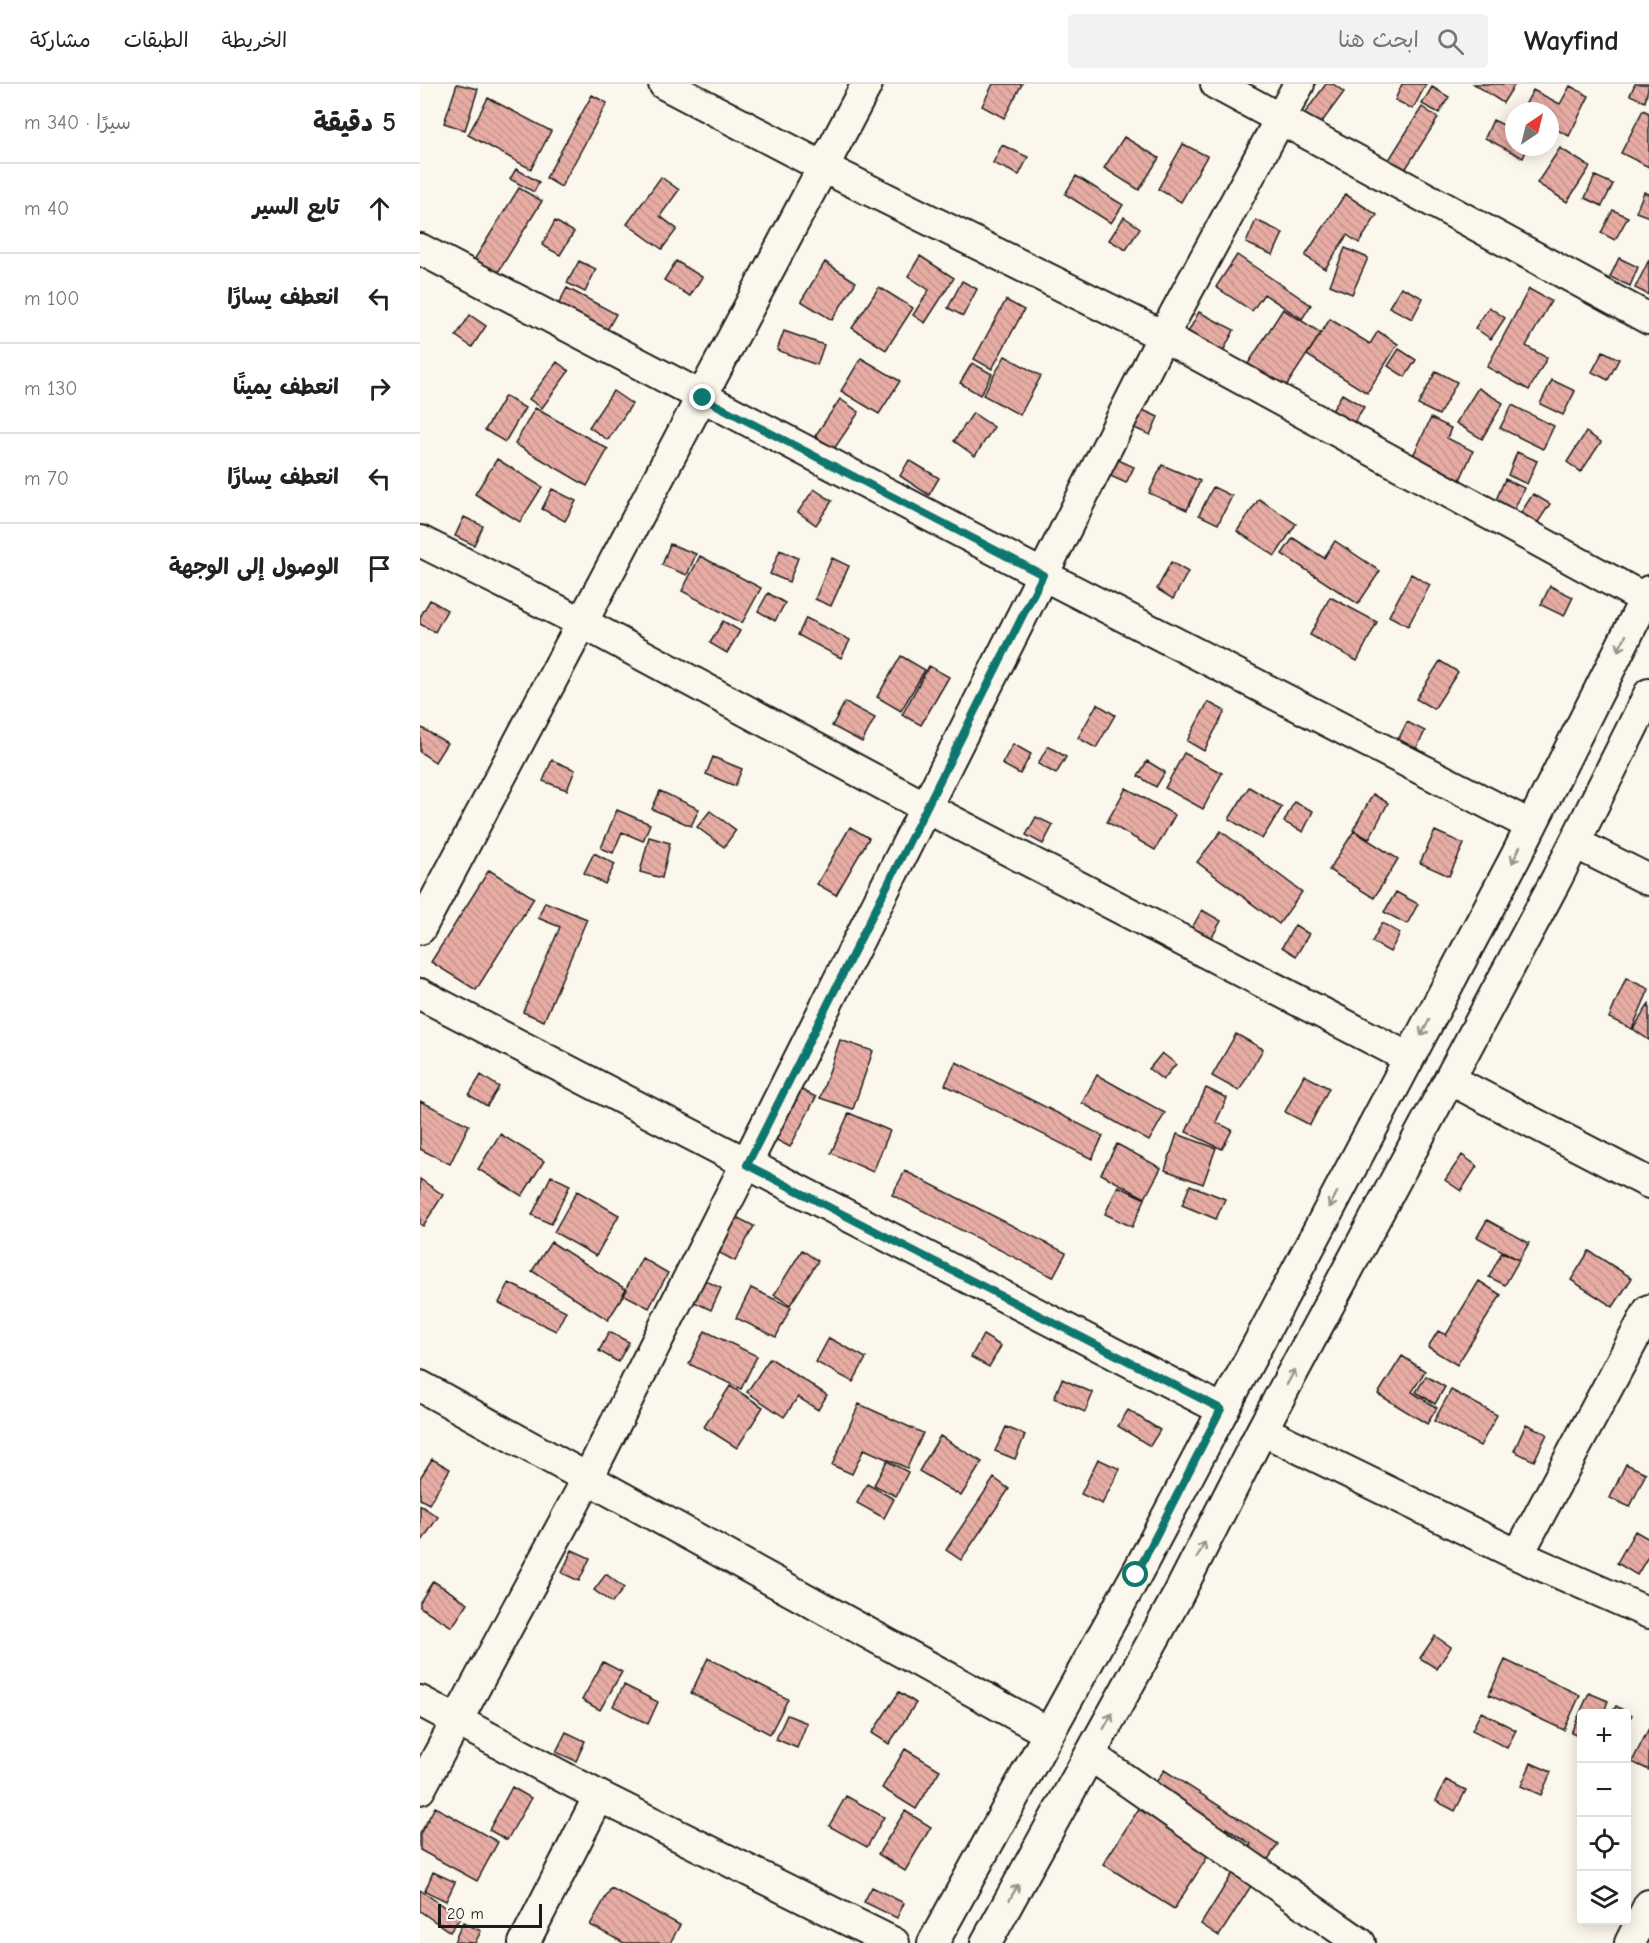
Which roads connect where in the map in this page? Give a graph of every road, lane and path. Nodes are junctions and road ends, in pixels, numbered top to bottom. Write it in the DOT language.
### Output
graph roads {
  1 [pos="664,84"];
  2 [pos="867,84"];
  3 [pos="1216,84"];
  4 [pos="1299,84"];
  5 [pos="1281,117"];
  6 [pos="825,168"];
  7 [pos="420,249"];
  8 [pos="1649,319"];
  9 [pos="1163,336"];
  10 [pos="703,398"];
  11 [pos="420,541"];
  12 [pos="1043,575"];
  13 [pos="1647,595"];
  14 [pos="583,623"];
  15 [pos="1649,693"];
  16 [pos="927,808"];
  17 [pos="1530,825"];
  18 [pos="1575,843"];
  19 [pos="1649,880"];
  20 [pos="420,929"];
  21 [pos="420,994"];
  22 [pos="1409,1058"];
  23 [pos="1451,1080"];
  24 [pos="747,1165"];
  25 [pos="1649,1183"];
  26 [pos="1649,1310"];
  27 [pos="420,1386"];
  28 [pos="1221,1409"];
  29 [pos="1262,1430"];
  30 [pos="588,1478"];
  31 [pos="1518,1555"];
  32 [pos="1649,1613"];
  33 [pos="420,1701"];
  34 [pos="458,1722"];
  35 [pos="1049,1733"];
  36 [pos="1090,1755"];
  37 [pos="420,1789"];
  38 [pos="599,1796"];
  39 [pos="1649,1905"];
  40 [pos="524,1943"];
  41 [pos="894,1943"];
  42 [pos="933,1943"];
  43 [pos="986,1943"];
  44 [pos="1360,1943"];
  45 [pos="1630,1943"];
  1 -- 6 [label="street"];
  2 -- 6 [label="street"];
  3 -- 5 [label="street"];
  4 -- 5 [label="street"];
  5 -- 8 [label="street"];
  5 -- 9 [label="street"];
  6 -- 9 [label="street"];
  6 -- 10 [label="street"];
  7 -- 10 [label="street"];
  9 -- 12 [label="street"];
  9 -- 13 [label="street"];
  10 -- 12 [label="street"];
  10 -- 14 [label="street"];
  11 -- 14 [label="street"];
  12 -- 16 [label="street"];
  12 -- 17 [label="street"];
  13 -- 17 [label="street, one-way"];
  14 -- 16 [label="street"];
  14 -- 20 [label="street"];
  15 -- 18 [label="street"];
  16 -- 22 [label="street"];
  16 -- 24 [label="street"];
  17 -- 22 [label="street, one-way"];
  18 -- 19 [label="street"];
  18 -- 23 [label="street"];
  21 -- 24 [label="street"];
  22 -- 28 [label="street, one-way"];
  23 -- 25 [label="street"];
  29 -- 23 [label="street, one-way"];
  24 -- 28 [label="street"];
  24 -- 30 [label="street"];
  26 -- 31 [label="street"];
  27 -- 30 [label="street"];
  28 -- 35 [label="street"];
  29 -- 31 [label="street"];
  36 -- 29 [label="street, one-way"];
  30 -- 34 [label="street"];
  30 -- 35 [label="street"];
  31 -- 32 [label="street"];
  33 -- 34 [label="street"];
  34 -- 37 [label="street"];
  34 -- 38 [label="street"];
  35 -- 42 [label="street"];
  43 -- 36 [label="street, one-way"];
  36 -- 44 [label="street"];
  38 -- 40 [label="street"];
  38 -- 41 [label="street"];
  39 -- 45 [label="street"];
}
